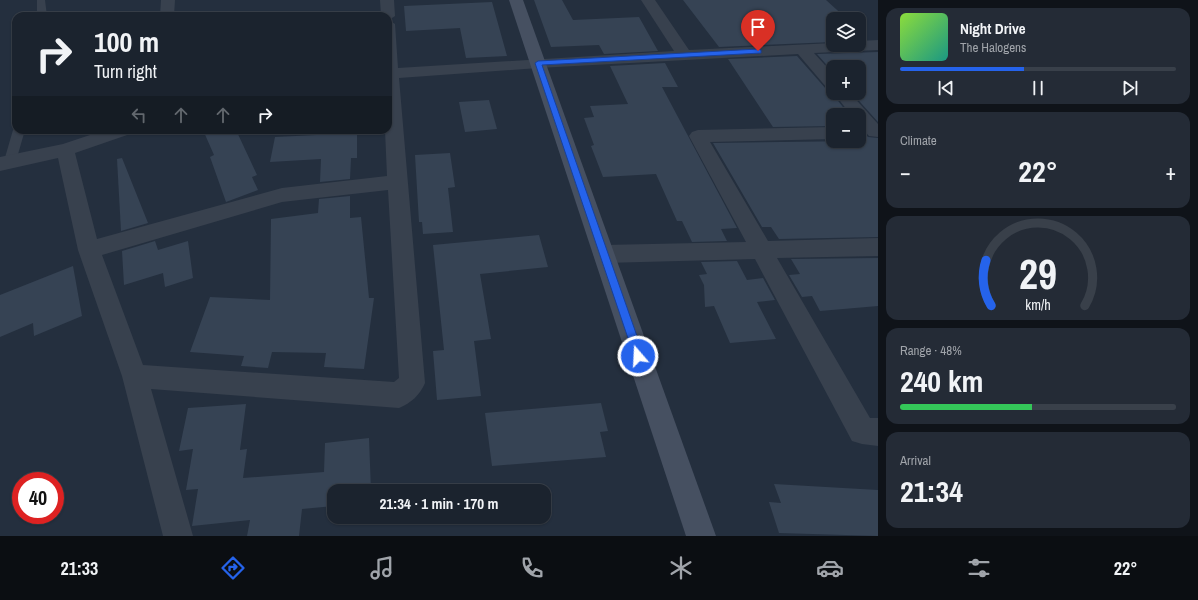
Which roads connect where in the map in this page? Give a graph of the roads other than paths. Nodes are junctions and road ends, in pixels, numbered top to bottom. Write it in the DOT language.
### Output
graph roads {
  1 [pos="41,0"];
  2 [pos="168,0"];
  3 [pos="386,0"];
  4 [pos="516,0"];
  5 [pos="648,0"];
  6 [pos="42,12"];
  7 [pos="167,12"];
  8 [pos="388,12"];
  9 [pos="878,45"];
  10 [pos="803,50"];
  11 [pos="684,54"];
  12 [pos="538,63"];
  13 [pos="392,74"];
  14 [pos="826,76"];
  15 [pos="846,100"];
  16 [pos="392,105"];
  17 [pos="871,132"];
  18 [pos="826,133"];
  19 [pos="17,134"];
  20 [pos="112,134"];
  21 [pos="65,150"];
  22 [pos="5,163"];
  23 [pos="397,182"];
  24 [pos="878,246"];
  25 [pos="761,249"];
  26 [pos="89,250"];
  27 [pos="604,254"];
  28 [pos="135,376"];
  29 [pos="878,432"];
  30 [pos="178,536"];
  31 [pos="701,536"];
  1 -- 6 [label="lane"];
  2 -- 7 [label="street"];
  3 -- 8 [label="street"];
  4 -- 12 [label="street"];
  5 -- 11 [label="street"];
  9 -- 10 [label="street"];
  10 -- 11 [label="street"];
  10 -- 14 [label="street"];
  11 -- 12 [label="street"];
  12 -- 13 [label="street"];
  12 -- 27 [label="street"];
  15 -- 17 [label="street"];
  16 -- 23 [label="street"];
  18 -- 25 [label="street"];
  19 -- 22 [label="lane"];
  20 -- 21 [label="street"];
  21 -- 22 [label="street"];
  21 -- 26 [label="street"];
  23 -- 26 [label="street"];
  23 -- 28 [label="street"];
  24 -- 25 [label="street"];
  25 -- 27 [label="street"];
  25 -- 29 [label="street"];
  26 -- 28 [label="street"];
  27 -- 31 [label="street"];
  28 -- 30 [label="street"];
}
